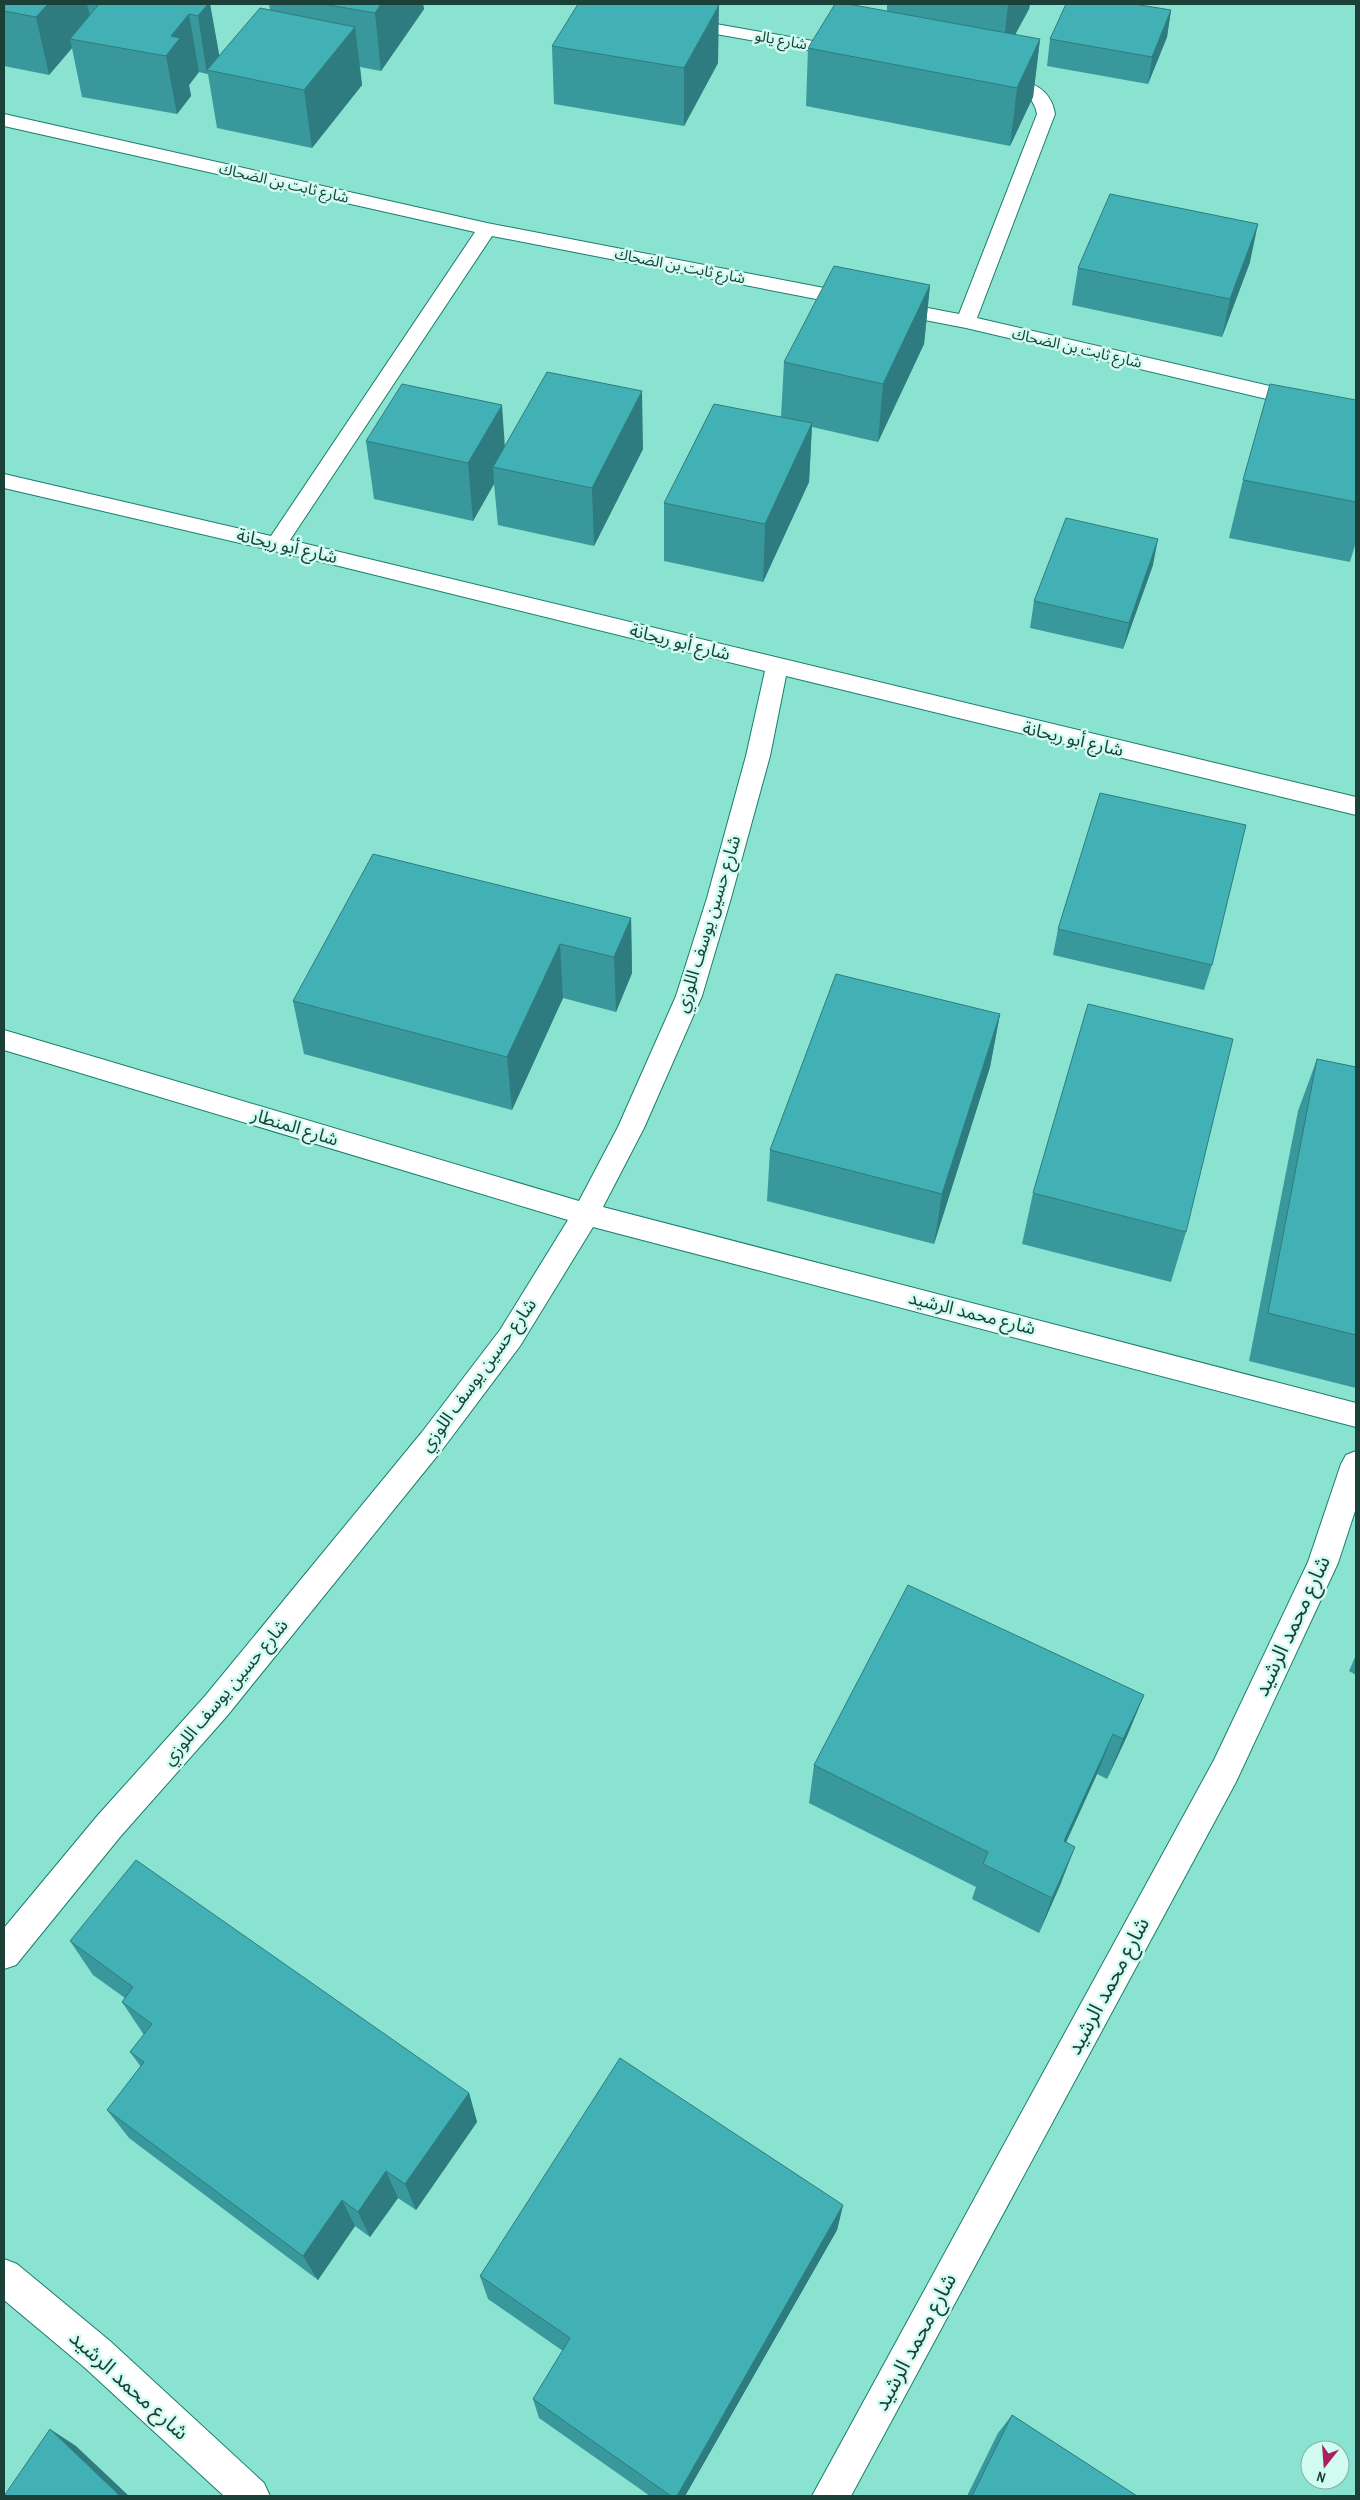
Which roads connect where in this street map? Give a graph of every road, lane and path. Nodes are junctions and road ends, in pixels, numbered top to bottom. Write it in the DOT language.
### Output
graph roads {
  1 [pos="661,19"];
  2 [pos="862,55"];
  3 [pos="982,78"];
  4 [pos="4,120"];
  5 [pos="487,229"];
  6 [pos="966,322"];
  7 [pos="1356,413"];
  8 [pos="4,481"];
  9 [pos="277,543"];
  10 [pos="777,666"];
  11 [pos="1356,806"];
  12 [pos="4,1040"];
  13 [pos="586,1214"];
  14 [pos="1356,1415"];
  15 [pos="1356,1464"];
  16 [pos="4,1953"];
  17 [pos="4,2277"];
  18 [pos="251,2496"];
  19 [pos="832,2496"];
  1 -- 2 [label="street, شارع يالو"];
  3 -- 6 [label="street"];
  4 -- 5 [label="street, شارع ثابت بن الضحاك"];
  5 -- 6 [label="street, شارع ثابت بن الضحاك"];
  5 -- 9 [label="street"];
  6 -- 7 [label="street, شارع ثابت بن الضحاك"];
  8 -- 9 [label="street, شارع أبو ريحانة"];
  9 -- 10 [label="street, شارع أبو ريحانة"];
  10 -- 11 [label="street, شارع أبو ريحانة"];
  10 -- 13 [label="street, شارع حسين يوسف اللوزي"];
  12 -- 13 [label="street, شارع المنطار"];
  13 -- 14 [label="street, شارع محمد الرشيد"];
  13 -- 16 [label="street, شارع حسين يوسف اللوزي"];
  15 -- 19 [label="street, شارع محمد الرشيد"];
  17 -- 18 [label="street, شارع محمد الرشيد"];
}
